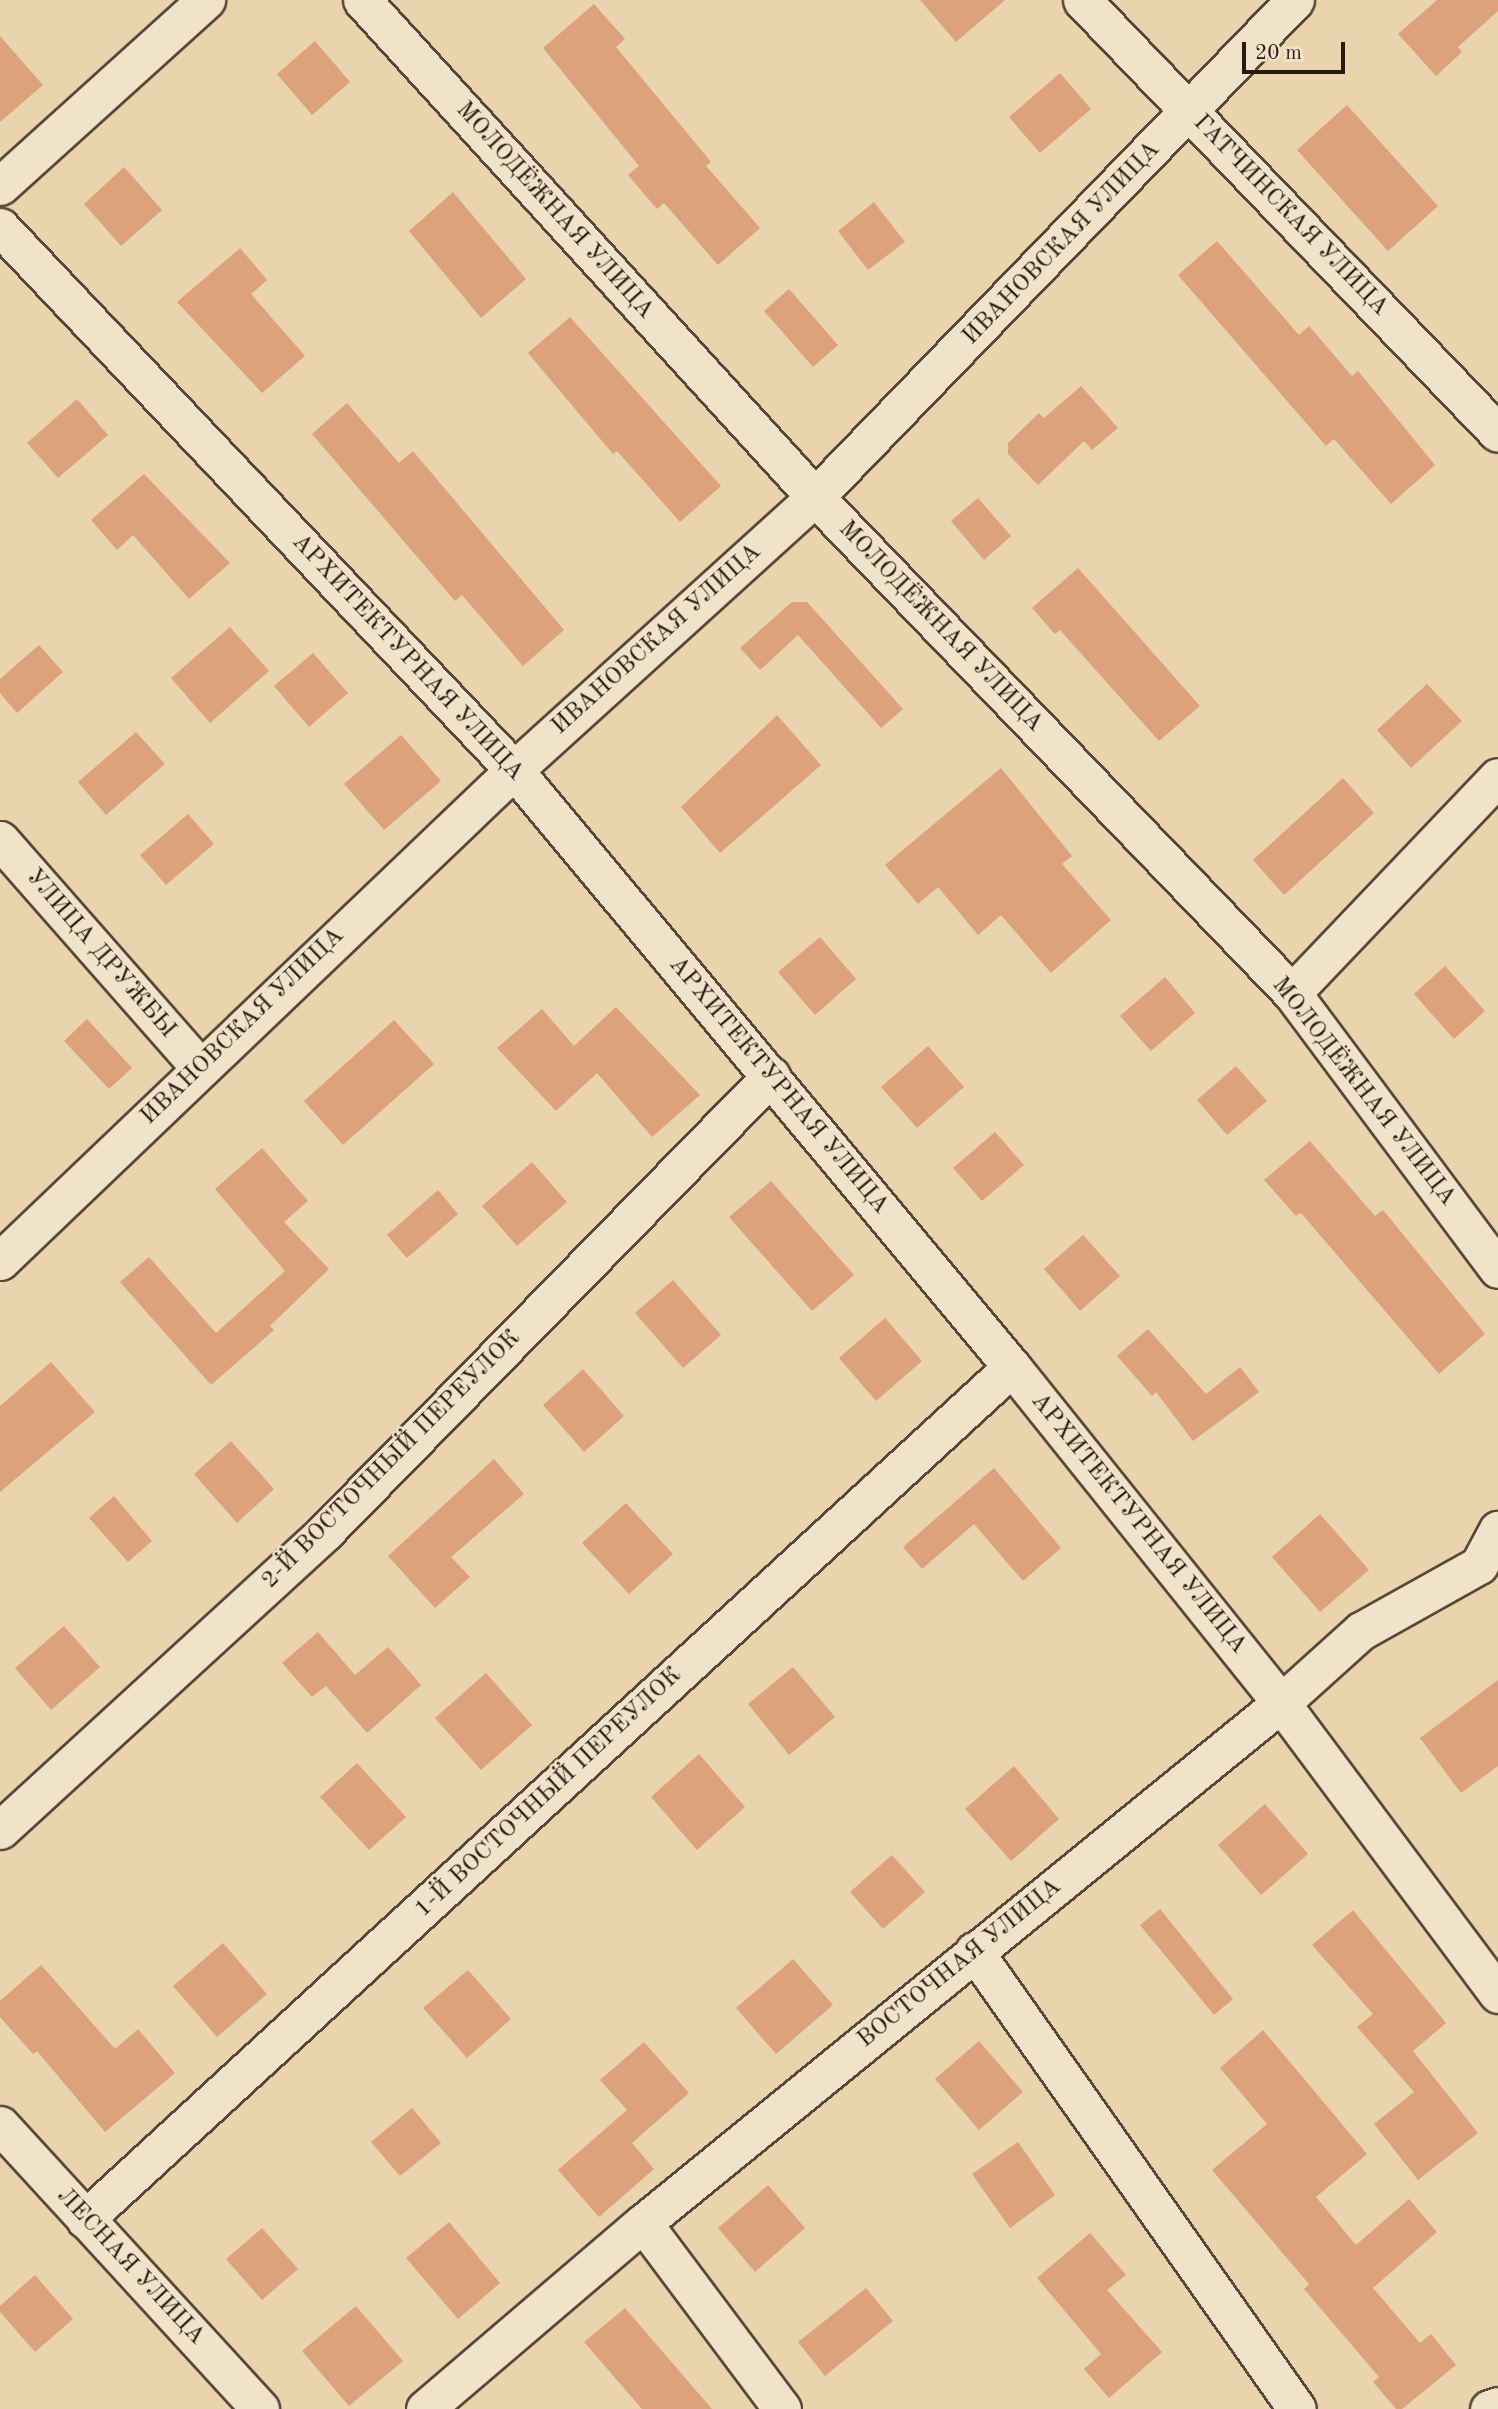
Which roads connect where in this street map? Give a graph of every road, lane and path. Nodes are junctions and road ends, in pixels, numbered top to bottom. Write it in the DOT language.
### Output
graph roads {
  1 [pos="206,0"];
  2 [pos="362,0"];
  3 [pos="1082,0"];
  4 [pos="1294,0"];
  5 [pos="1191,112"];
  6 [pos="0,186"];
  7 [pos="0,227"];
  8 [pos="1498,433"];
  9 [pos="815,497"];
  10 [pos="514,770"];
  11 [pos="1498,777"];
  12 [pos="0,840"];
  13 [pos="1292,993"];
  14 [pos="200,1068"];
  15 [pos="771,1076"];
  16 [pos="0,1261"];
  17 [pos="1498,1269"];
  18 [pos="1012,1367"];
  19 [pos="1498,1530"];
  20 [pos="1281,1703"];
  21 [pos="0,1830"];
  22 [pos="974,1951"];
  23 [pos="1498,1994"];
  24 [pos="0,2124"];
  25 [pos="85,2219"];
  26 [pos="643,2223"];
  27 [pos="1498,2406"];
  28 [pos="260,2409"];
  29 [pos="425,2409"];
  30 [pos="782,2409"];
  31 [pos="1297,2409"];
  32 [pos="1489,2409"];
  1 -- 6 [label="street"];
  2 -- 9 [label="street, МОЛОДЁЖНАЯ УЛИЦА"];
  3 -- 5 [label="street, ГАТЧИНСКАЯ УЛИЦА"];
  4 -- 5 [label="street, ИВАНОВСКАЯ УЛИЦА"];
  5 -- 8 [label="street, ГАТЧИНСКАЯ УЛИЦА"];
  5 -- 9 [label="street, ИВАНОВСКАЯ УЛИЦА"];
  7 -- 10 [label="street, АРХИТЕКТУРНАЯ УЛИЦА"];
  9 -- 10 [label="street, ИВАНОВСКАЯ УЛИЦА"];
  9 -- 13 [label="street, МОЛОДЁЖНАЯ УЛИЦА"];
  10 -- 14 [label="street, ИВАНОВСКАЯ УЛИЦА"];
  10 -- 15 [label="street, АРХИТЕКТУРНАЯ УЛИЦА"];
  11 -- 13 [label="street"];
  12 -- 14 [label="street, УЛИЦА ДРУЖБЫ"];
  13 -- 17 [label="street, МОЛОДЁЖНАЯ УЛИЦА"];
  14 -- 16 [label="street, ИВАНОВСКАЯ УЛИЦА"];
  15 -- 18 [label="street, АРХИТЕКТУРНАЯ УЛИЦА"];
  15 -- 21 [label="street, 2-Й ВОСТОЧНЫЙ ПЕРЕУЛОК"];
  18 -- 20 [label="street, АРХИТЕКТУРНАЯ УЛИЦА"];
  18 -- 25 [label="street, 1-Й ВОСТОЧНЫЙ ПЕРЕУЛОК"];
  19 -- 20 [label="street, ВОСТОЧНАЯ УЛИЦА"];
  20 -- 22 [label="street, ВОСТОЧНАЯ УЛИЦА"];
  20 -- 23 [label="street, АРХИТЕКТУРНАЯ УЛИЦА"];
  22 -- 26 [label="street, ВОСТОЧНАЯ УЛИЦА"];
  22 -- 31 [label="street"];
  24 -- 25 [label="street, ЛЕСНАЯ УЛИЦА"];
  25 -- 28 [label="street, ЛЕСНАЯ УЛИЦА"];
  26 -- 29 [label="street, ВОСТОЧНАЯ УЛИЦА"];
  26 -- 30 [label="street"];
  27 -- 32 [label="street"];
}
